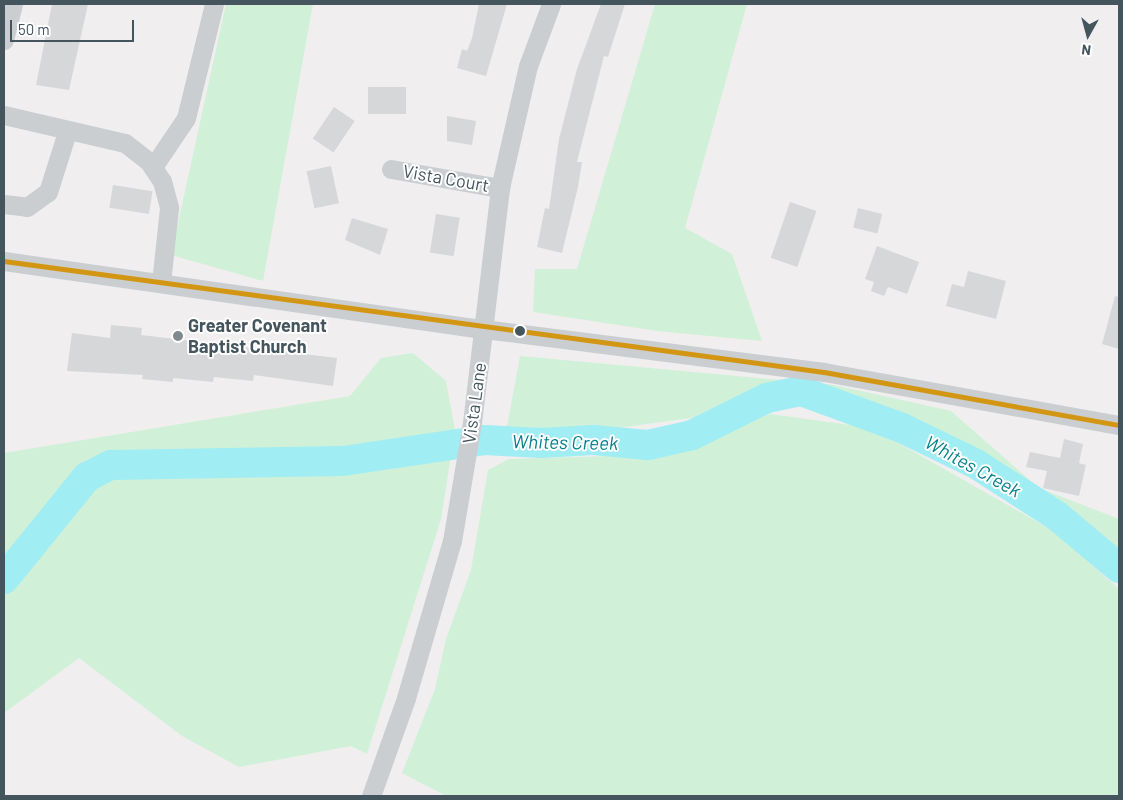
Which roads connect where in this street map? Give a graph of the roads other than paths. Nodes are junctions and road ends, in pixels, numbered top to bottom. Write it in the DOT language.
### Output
graph roads {
  1 [pos="13,4"];
  2 [pos="214,4"];
  3 [pos="551,4"];
  4 [pos="4,40"];
  5 [pos="4,115"];
  6 [pos="67,132"];
  7 [pos="153,168"];
  8 [pos="391,168"];
  9 [pos="500,188"];
  10 [pos="4,204"];
  11 [pos="4,260"];
  12 [pos="161,283"];
  13 [pos="484,329"];
  14 [pos="1119,426"];
  15 [pos="371,796"];
  1 -- 4 [label="street"];
  2 -- 7 [label="street"];
  3 -- 9 [label="street, Vista Lane"];
  5 -- 6 [label="street"];
  6 -- 7 [label="street"];
  6 -- 10 [label="street"];
  7 -- 12 [label="street"];
  8 -- 9 [label="street, Vista Court"];
  9 -- 13 [label="street, Vista Lane"];
  11 -- 12 [label="street"];
  12 -- 13 [label="street"];
  13 -- 14 [label="street"];
  13 -- 15 [label="street, Vista Lane"];
}
